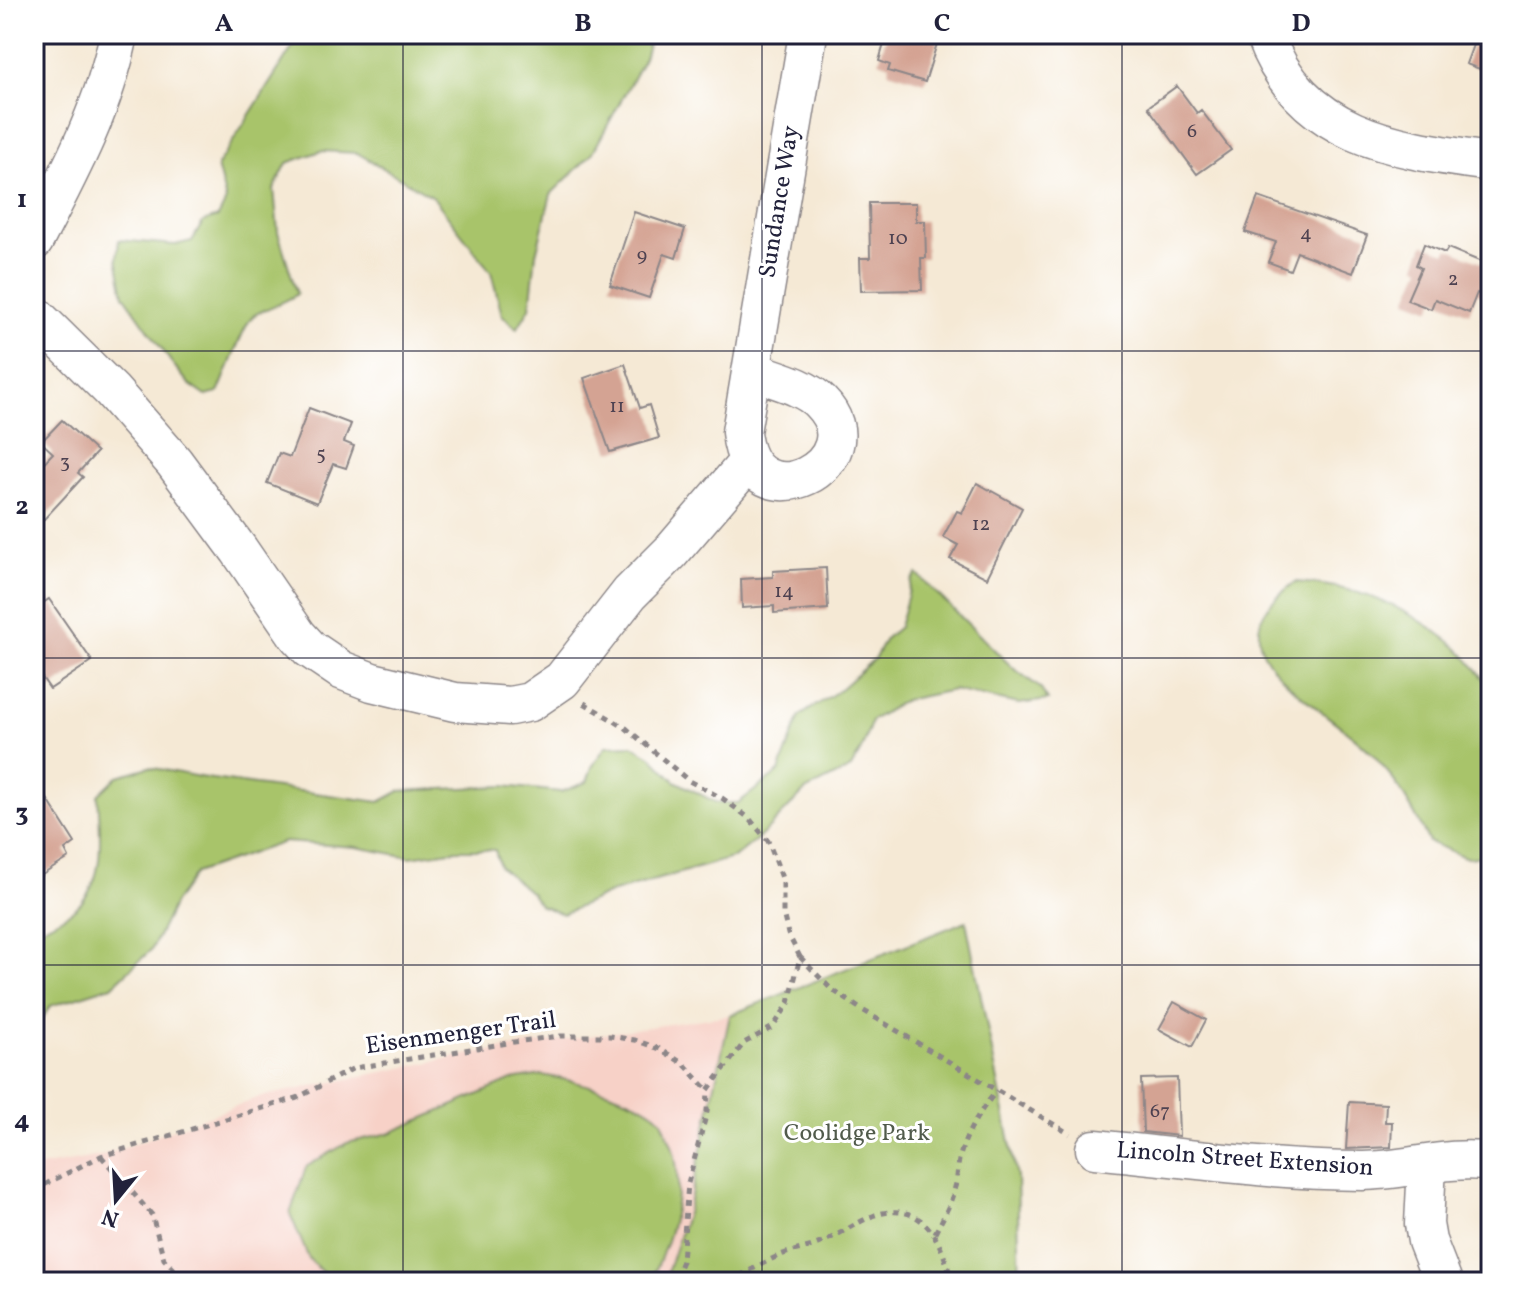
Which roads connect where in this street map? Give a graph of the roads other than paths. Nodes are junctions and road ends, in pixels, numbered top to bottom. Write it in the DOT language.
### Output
graph roads {
  1 [pos="119,34"];
  2 [pos="808,34"];
  3 [pos="1264,34"];
  4 [pos="1491,162"];
  5 [pos="34,241"];
  6 [pos="34,314"];
  7 [pos="753,371"];
  8 [pos="749,461"];
  9 [pos="1095,1149"];
  10 [pos="1491,1162"];
  11 [pos="1427,1165"];
  12 [pos="1443,1282"];
  1 -- 5 [label="street"];
  2 -- 7 [label="street, Sundance Way"];
  3 -- 4 [label="street"];
  6 -- 8 [label="street"];
  7 -- 8 [label="street, Sundance Way"];
  7 -- 8 [label="street"];
  9 -- 11 [label="street, Lincoln Street Extension"];
  10 -- 11 [label="street, Lincoln Street Extension"];
  11 -- 12 [label="street"];
}
